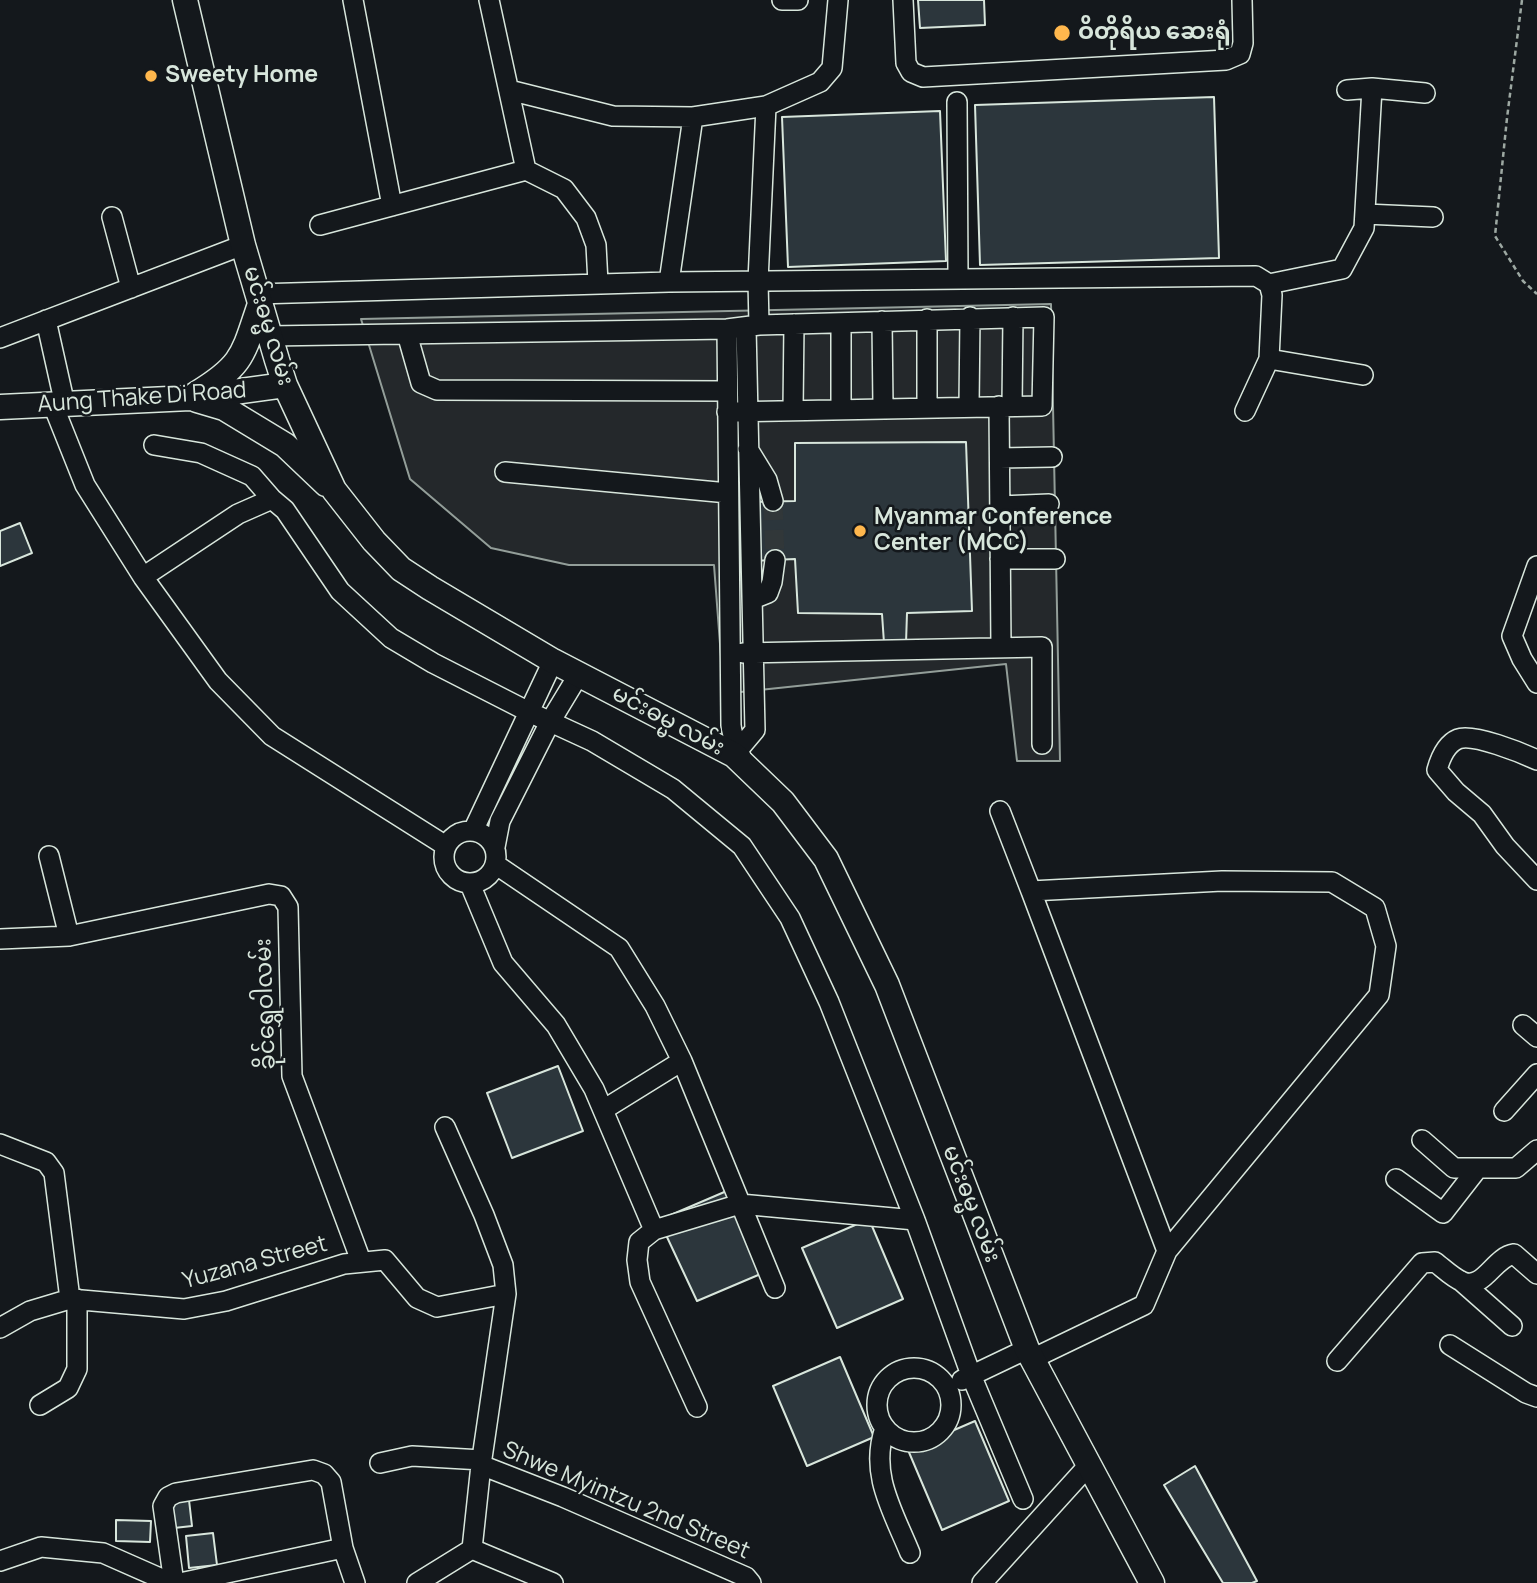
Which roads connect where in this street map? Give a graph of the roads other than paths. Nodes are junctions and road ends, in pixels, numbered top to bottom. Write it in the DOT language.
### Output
graph roads {
  1 [pos="185,0"];
  2 [pos="353,0"];
  3 [pos="489,0"];
  4 [pos="782,0"];
  5 [pos="798,0"];
  6 [pos="838,0"];
  7 [pos="903,0"];
  8 [pos="1242,0"];
  9 [pos="1372,88"];
  10 [pos="509,90"];
  11 [pos="1347,90"];
  12 [pos="1425,93"];
  13 [pos="957,102"];
  14 [pos="766,106"];
  15 [pos="693,117"];
  16 [pos="526,170"];
  17 [pos="392,206"];
  18 [pos="1365,214"];
  19 [pos="112,217"];
  20 [pos="1433,217"];
  21 [pos="320,225"];
  22 [pos="243,245"];
  23 [pos="958,277"];
  24 [pos="758,281"];
  25 [pos="669,282"];
  26 [pos="598,284"];
  27 [pos="1269,284"];
  28 [pos="131,288"];
  29 [pos="259,299"];
  30 [pos="970,317"];
  31 [pos="1013,317"];
  32 [pos="927,319"];
  33 [pos="46,320"];
  34 [pos="883,321"];
  35 [pos="841,323"];
  36 [pos="794,324"];
  37 [pos="744,327"];
  38 [pos="407,334"];
  39 [pos="270,336"];
  40 [pos="0,338"];
  41 [pos="1269,359"];
  42 [pos="1363,375"];
  43 [pos="285,386"];
  44 [pos="727,391"];
  45 [pos="190,398"];
  46 [pos="59,405"];
  47 [pos="969,406"];
  48 [pos="1006,406"];
  49 [pos="0,407"];
  50 [pos="883,407"];
  51 [pos="928,407"];
  52 [pos="841,409"];
  53 [pos="793,410"];
  54 [pos="1244,411"];
  55 [pos="726,412"];
  56 [pos="747,413"];
  57 [pos="154,445"];
  58 [pos="748,449"];
  59 [pos="1052,457"];
  60 [pos="1000,458"];
  61 [pos="505,472"];
  62 [pos="334,490"];
  63 [pos="728,493"];
  64 [pos="272,499"];
  65 [pos="774,501"];
  66 [pos="1049,504"];
  67 [pos="1000,506"];
  68 [pos="729,531"];
  69 [pos="750,532"];
  70 [pos="1000,559"];
  71 [pos="1055,559"];
  72 [pos="775,560"];
  73 [pos="1537,566"];
  74 [pos="143,577"];
  75 [pos="754,599"];
  76 [pos="1001,647"];
  77 [pos="731,652"];
  78 [pos="753,653"];
  79 [pos="553,662"];
  80 [pos="579,674"];
  81 [pos="1537,683"];
  82 [pos="529,712"];
  83 [pos="550,722"];
  84 [pos="1042,744"];
  85 [pos="741,756"];
  86 [pos="1537,760"];
  87 [pos="1000,811"];
  88 [pos="473,831"];
  89 [pos="446,846"];
  90 [pos="49,856"];
  91 [pos="495,856"];
  92 [pos="1535,875"];
  93 [pos="470,884"];
  94 [pos="1031,891"];
  95 [pos="69,936"];
  96 [pos="0,939"];
  97 [pos="682,1061"];
  98 [pos="1537,1074"];
  99 [pos="603,1110"];
  100 [pos="1504,1111"];
  101 [pos="445,1128"];
  102 [pos="1422,1140"];
  103 [pos="0,1144"];
  104 [pos="1537,1150"];
  105 [pos="1478,1168"];
  106 [pos="1396,1179"];
  107 [pos="740,1204"];
  108 [pos="915,1220"];
  109 [pos="654,1230"];
  110 [pos="1167,1251"];
  111 [pos="361,1261"];
  112 [pos="1537,1274"];
  113 [pos="1461,1281"];
  114 [pos="775,1288"];
  115 [pos="506,1294"];
  116 [pos="73,1299"];
  117 [pos="1512,1326"];
  118 [pos="0,1328"];
  119 [pos="1450,1345"];
  120 [pos="1030,1354"];
  121 [pos="1337,1361"];
  122 [pos="971,1375"];
  123 [pos="947,1387"];
  124 [pos="1537,1397"];
  125 [pos="40,1405"];
  126 [pos="696,1407"];
  127 [pos="885,1428"];
  128 [pos="482,1462"];
  129 [pos="380,1463"];
  130 [pos="1088,1466"];
  131 [pos="1023,1499"];
  132 [pos="343,1548"];
  133 [pos="472,1549"];
  134 [pos="910,1553"];
  135 [pos="0,1561"];
  136 [pos="172,1583"];
  137 [pos="180,1583"];
  138 [pos="355,1583"];
  139 [pos="417,1583"];
  140 [pos="553,1583"];
  141 [pos="751,1583"];
  142 [pos="982,1583"];
  143 [pos="1151,1583"];
  1 -- 22 [label="main road, မင်းဓမ္မ လမ်း"];
  2 -- 17 [label="street"];
  3 -- 10 [label="street"];
  4 -- 5 [label="street"];
  6 -- 14 [label="street"];
  7 -- 8 [label="street"];
  9 -- 11 [label="street"];
  9 -- 12 [label="street"];
  9 -- 18 [label="street"];
  10 -- 15 [label="street"];
  10 -- 16 [label="street"];
  13 -- 23 [label="street"];
  14 -- 15 [label="street"];
  14 -- 24 [label="street"];
  15 -- 25 [label="street"];
  16 -- 17 [label="street"];
  16 -- 26 [label="street"];
  17 -- 21 [label="street"];
  18 -- 20 [label="street"];
  18 -- 27 [label="street"];
  19 -- 28 [label="street"];
  22 -- 28 [label="street"];
  22 -- 29 [label="main road, မင်းဓမ္မ လမ်း"];
  23 -- 24 [label="street"];
  23 -- 27 [label="street"];
  24 -- 25 [label="street"];
  24 -- 37 [label="street"];
  25 -- 26 [label="street"];
  26 -- 29 [label="street"];
  27 -- 41 [label="street"];
  28 -- 33 [label="street"];
  29 -- 39 [label="main road, မင်းဓမ္မ လမ်း"];
  29 -- 45 [label="main road"];
  30 -- 31 [label="street"];
  30 -- 32 [label="street"];
  30 -- 47 [label="street"];
  31 -- 48 [label="street"];
  31 -- 48 [label="street"];
  32 -- 34 [label="street"];
  32 -- 51 [label="street"];
  33 -- 40 [label="street"];
  33 -- 46 [label="street"];
  34 -- 35 [label="street"];
  34 -- 50 [label="street"];
  35 -- 36 [label="street"];
  35 -- 52 [label="street"];
  36 -- 37 [label="street"];
  36 -- 53 [label="street"];
  37 -- 38 [label="street"];
  37 -- 44 [label="street"];
  37 -- 56 [label="street"];
  38 -- 39 [label="street"];
  38 -- 44 [label="street"];
  39 -- 43 [label="main road, မင်းဓမ္မ လမ်း"];
  41 -- 42 [label="street"];
  41 -- 54 [label="street"];
  43 -- 45 [label="main road, Aung Thake Di Road"];
  43 -- 62 [label="main road, မင်းဓမ္မ လမ်း"];
  44 -- 55 [label="street"];
  45 -- 46 [label="main road, Aung Thake Di Road"];
  45 -- 62 [label="main road"];
  46 -- 49 [label="main road, Aung Thake Di Road"];
  46 -- 74 [label="street"];
  47 -- 48 [label="street"];
  47 -- 51 [label="street"];
  48 -- 60 [label="street"];
  50 -- 51 [label="street"];
  50 -- 52 [label="street"];
  52 -- 53 [label="street"];
  53 -- 56 [label="street"];
  55 -- 56 [label="street"];
  55 -- 63 [label="street"];
  56 -- 58 [label="street"];
  57 -- 64 [label="street"];
  58 -- 65 [label="street"];
  58 -- 69 [label="street"];
  59 -- 60 [label="street"];
  60 -- 67 [label="street"];
  61 -- 63 [label="street"];
  62 -- 79 [label="main road, မင်းဓမ္မ လမ်း"];
  63 -- 68 [label="street"];
  64 -- 74 [label="street"];
  64 -- 82 [label="street"];
  66 -- 67 [label="street"];
  67 -- 70 [label="street"];
  68 -- 69 [label="street"];
  68 -- 77 [label="street"];
  69 -- 75 [label="street"];
  70 -- 71 [label="street"];
  70 -- 76 [label="street"];
  72 -- 75 [label="street"];
  73 -- 81 [label="street"];
  74 -- 89 [label="street"];
  75 -- 78 [label="street"];
  76 -- 78 [label="street"];
  76 -- 84 [label="street"];
  77 -- 78 [label="street"];
  77 -- 85 [label="street"];
  78 -- 85 [label="street"];
  79 -- 80 [label="main road, မင်းဓမ္မ လမ်း"];
  79 -- 82 [label="street"];
  80 -- 83 [label="street"];
  80 -- 85 [label="main road, မင်းဓမ္မ လမ်း"];
  82 -- 83 [label="street"];
  82 -- 88 [label="street"];
  83 -- 91 [label="street"];
  83 -- 108 [label="street"];
  85 -- 120 [label="main road, မင်းဓမ္မ လမ်း"];
  86 -- 92 [label="street"];
  87 -- 94 [label="street"];
  88 -- 89 [label="street"];
  88 -- 91 [label="street"];
  89 -- 93 [label="street"];
  90 -- 95 [label="street"];
  91 -- 93 [label="street"];
  91 -- 97 [label="street"];
  93 -- 99 [label="street"];
  94 -- 110 [label="street"];
  94 -- 110 [label="street"];
  95 -- 96 [label="street, ခိုင်ရွှေဝါလမ်း"];
  95 -- 111 [label="street, ခိုင်ရွှေဝါလမ်း"];
  97 -- 99 [label="street"];
  97 -- 107 [label="street"];
  98 -- 100 [label="street"];
  99 -- 109 [label="street"];
  101 -- 115 [label="street"];
  102 -- 105 [label="street"];
  103 -- 116 [label="street"];
  104 -- 105 [label="street"];
  105 -- 106 [label="street"];
  107 -- 108 [label="street"];
  107 -- 109 [label="street"];
  107 -- 114 [label="street"];
  108 -- 122 [label="street"];
  109 -- 126 [label="street"];
  110 -- 120 [label="street"];
  111 -- 115 [label="street"];
  111 -- 116 [label="street, Yuzana Street"];
  112 -- 113 [label="street"];
  113 -- 117 [label="street"];
  113 -- 121 [label="street"];
  115 -- 128 [label="street"];
  116 -- 118 [label="street, Yuzana Street"];
  116 -- 125 [label="street"];
  119 -- 124 [label="street"];
  120 -- 122 [label="street"];
  120 -- 130 [label="main road, မင်းဓမ္မ လမ်း"];
  122 -- 123 [label="street"];
  122 -- 131 [label="street"];
  123 -- 127 [label="street"];
  123 -- 127 [label="street"];
  127 -- 134 [label="street"];
  128 -- 129 [label="street, Shwe Myintzu 2nd Street"];
  128 -- 133 [label="street"];
  128 -- 141 [label="street, Shwe Myintzu 2nd Street"];
  130 -- 142 [label="street"];
  130 -- 143 [label="main road, မင်းဓမ္မ လမ်း"];
  132 -- 136 [label="street"];
  132 -- 137 [label="street"];
  132 -- 138 [label="street"];
  133 -- 139 [label="street"];
  133 -- 140 [label="street"];
  135 -- 136 [label="street"];
}
